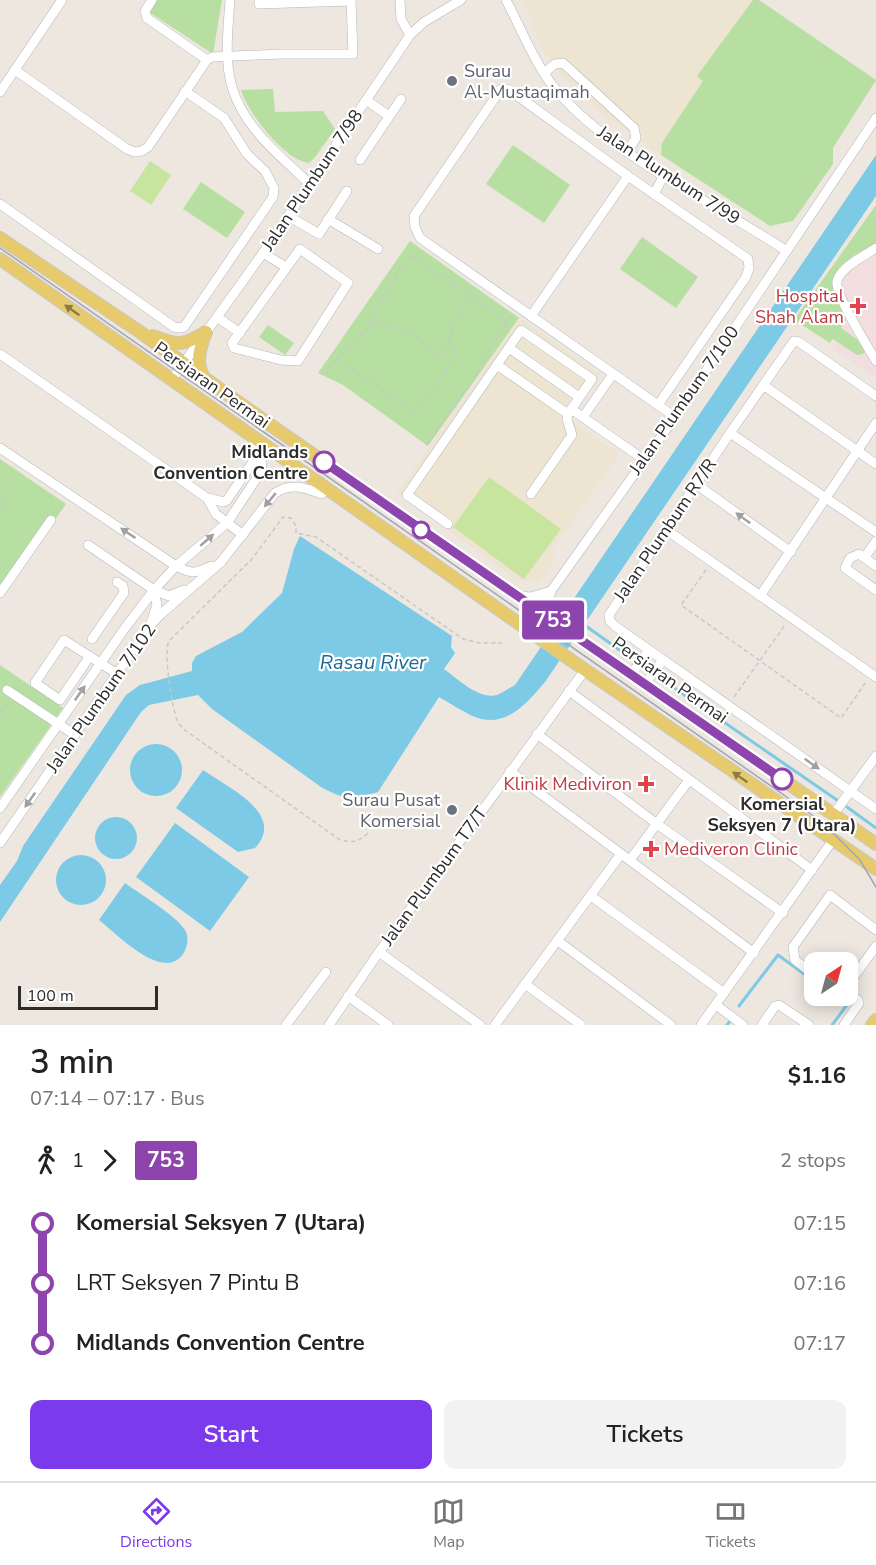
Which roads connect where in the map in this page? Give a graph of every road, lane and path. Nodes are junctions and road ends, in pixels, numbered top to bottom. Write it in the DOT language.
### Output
graph roads {
  1 [pos="62,0"];
  2 [pos="152,0"];
  3 [pos="230,0"];
  4 [pos="259,0"];
  5 [pos="351,0"];
  6 [pos="400,0"];
  7 [pos="461,0"];
  8 [pos="506,0"];
  9 [pos="410,35"];
  10 [pos="227,57"];
  11 [pos="207,60"];
  12 [pos="15,70"];
  13 [pos="544,73"];
  14 [pos="185,91"];
  15 [pos="0,92"];
  16 [pos="401,99"];
  17 [pos="366,100"];
  18 [pos="389,116"];
  19 [pos="876,118"];
  20 [pos="614,142"];
  21 [pos="627,152"];
  22 [pos="602,157"];
  23 [pos="360,160"];
  24 [pos="664,175"];
  25 [pos="628,176"];
  26 [pos="310,183"];
  27 [pos="347,191"];
  28 [pos="654,194"];
  29 [pos="0,204"];
  30 [pos="288,216"];
  31 [pos="328,219"];
  32 [pos="0,238"];
  33 [pos="876,248"];
  34 [pos="378,249"];
  35 [pos="785,250"];
  36 [pos="263,253"];
  37 [pos="0,259"];
  38 [pos="286,267"];
  39 [pos="472,298"];
  40 [pos="517,307"];
  41 [pos="531,316"];
  42 [pos="217,317"];
  43 [pos="507,321"];
  44 [pos="369,325"];
  45 [pos="140,332"];
  46 [pos="206,332"];
  47 [pos="106,333"];
  48 [pos="240,333"];
  49 [pos="450,339"];
  50 [pos="509,348"];
  51 [pos="0,354"];
  52 [pos="337,358"];
  53 [pos="876,361"];
  54 [pos="496,365"];
  55 [pos="180,369"];
  56 [pos="326,374"];
  57 [pos="613,374"];
  58 [pos="204,378"];
  59 [pos="763,385"];
  60 [pos="876,396"];
  61 [pos="579,398"];
  62 [pos="658,405"];
  63 [pos="569,412"];
  64 [pos="583,417"];
  65 [pos="675,417"];
  66 [pos="876,423"];
  67 [pos="730,433"];
  68 [pos="257,445"];
  69 [pos="426,445"];
  70 [pos="0,448"];
  71 [pos="857,451"];
  72 [pos="643,459"];
  73 [pos="876,464"];
  74 [pos="696,484"];
  75 [pos="9,493"];
  76 [pos="322,494"];
  77 [pos="531,494"];
  78 [pos="207,498"];
  79 [pos="826,499"];
  80 [pos="0,508"];
  81 [pos="51,520"];
  82 [pos="227,523"];
  83 [pos="448,524"];
  84 [pos="665,530"];
  85 [pos="876,532"];
  86 [pos="243,535"];
  87 [pos="876,541"];
  88 [pos="88,545"];
  89 [pos="790,552"];
  90 [pos="865,557"];
  91 [pos="221,562"];
  92 [pos="711,562"];
  93 [pos="176,566"];
  94 [pos="876,566"];
  95 [pos="117,582"];
  96 [pos="190,588"];
  97 [pos="154,590"];
  98 [pos="876,590"];
  99 [pos="551,591"];
  100 [pos="0,593"];
  101 [pos="518,596"];
  102 [pos="760,596"];
  103 [pos="547,616"];
  104 [pos="107,617"];
  105 [pos="790,617"];
  106 [pos="150,627"];
  107 [pos="124,628"];
  108 [pos="531,632"];
  109 [pos="92,639"];
  110 [pos="502,643"];
  111 [pos="649,650"];
  112 [pos="90,656"];
  113 [pos="663,660"];
  114 [pos="760,661"];
  115 [pos="101,663"];
  116 [pos="580,666"];
  117 [pos="116,673"];
  118 [pos="631,675"];
  119 [pos="874,675"];
  120 [pos="645,684"];
  121 [pos="569,691"];
  122 [pos="10,692"];
  123 [pos="728,706"];
  124 [pos="0,714"];
  125 [pos="58,724"];
  126 [pos="537,734"];
  127 [pos="75,735"];
  128 [pos="876,756"];
  129 [pos="510,771"];
  130 [pos="690,780"];
  131 [pos="850,791"];
  132 [pos="0,808"];
  133 [pos="876,809"];
  134 [pos="833,815"];
  135 [pos="657,824"];
  136 [pos="368,833"];
  137 [pos="833,840"];
  138 [pos="0,843"];
  139 [pos="876,844"];
  140 [pos="621,854"];
  141 [pos="630,860"];
  142 [pos="876,869"];
  143 [pos="812,870"];
  144 [pos="590,898"];
  145 [pos="783,913"];
  146 [pos="876,930"];
  147 [pos="558,941"];
  148 [pos="876,946"];
  149 [pos="379,952"];
  150 [pos="754,953"];
  151 [pos="804,967"];
  152 [pos="858,971"];
  153 [pos="326,972"];
  154 [pos="524,986"];
  155 [pos="348,996"];
  156 [pos="720,998"];
  157 [pos="858,1006"];
  158 [pos="876,1020"];
  159 [pos="286,1025"];
  160 [pos="329,1025"];
  161 [pos="388,1025"];
  162 [pos="480,1025"];
  163 [pos="495,1025"];
  164 [pos="573,1025"];
  165 [pos="581,1025"];
  166 [pos="671,1025"];
  167 [pos="701,1025"];
  168 [pos="743,1025"];
  169 [pos="762,1025"];
  170 [pos="809,1025"];
  171 [pos="844,1025"];
  172 [pos="872,1025"];
  1 -- 12 [label="street"];
  2 -- 11 [label="street"];
  3 -- 10 [label="street"];
  4 -- 5 [label="street"];
  5 -- 10 [label="street"];
  6 -- 9 [label="street"];
  7 -- 9 [label="street, Jalan Plumbum 7/98"];
  8 -- 13 [label="street, Jalan Plumbum 7/99"];
  9 -- 17 [label="street, Jalan Plumbum 7/98"];
  10 -- 11 [label="street"];
  10 -- 26 [label="street"];
  11 -- 14 [label="street"];
  12 -- 14 [label="street"];
  12 -- 15 [label="street"];
  13 -- 20 [label="street, Jalan Plumbum 7/99"];
  13 -- 21 [label="street"];
  14 -- 29 [label="street"];
  16 -- 18 [label="street"];
  17 -- 18 [label="street"];
  17 -- 26 [label="street, Jalan Plumbum 7/98"];
  18 -- 23 [label="street"];
  19 -- 35 [label="street, Jalan Plumbum 7/100"];
  20 -- 21 [label="street, Jalan Plumbum 7/99"];
  20 -- 22 [label="street"];
  21 -- 24 [label="street, Jalan Plumbum 7/99"];
  22 -- 25 [label="street"];
  22 -- 40 [label="street"];
  24 -- 28 [label="street"];
  24 -- 35 [label="street, Jalan Plumbum 7/99"];
  25 -- 28 [label="street"];
  25 -- 41 [label="street"];
  26 -- 30 [label="street, Jalan Plumbum 7/98"];
  27 -- 31 [label="street"];
  28 -- 62 [label="street"];
  30 -- 31 [label="street"];
  30 -- 36 [label="street, Jalan Plumbum 7/98"];
  31 -- 34 [label="street"];
  32 -- 45 [label="main road, Persiaran Permai"];
  33 -- 53 [label="street"];
  35 -- 65 [label="street, Jalan Plumbum 7/100"];
  36 -- 38 [label="street"];
  36 -- 42 [label="street, Jalan Plumbum 7/98"];
  47 -- 37 [label="main road, Persiaran Permai, one-way"];
  38 -- 48 [label="street"];
  38 -- 48 [label="street"];
  39 -- 43 [label="path"];
  39 -- 44 [label="path"];
  39 -- 49 [label="path"];
  40 -- 41 [label="street"];
  40 -- 43 [label="path"];
  41 -- 57 [label="street"];
  42 -- 46 [label="street, Jalan Plumbum 7/98"];
  42 -- 48 [label="street"];
  43 -- 69 [label="path"];
  44 -- 49 [label="path"];
  44 -- 52 [label="path"];
  45 -- 46 [label="main road"];
  45 -- 55 [label="main road, Persiaran Permai"];
  46 -- 55 [label="street, Jalan Plumbum 7/98"];
  46 -- 58 [label="main road"];
  47 -- 55 [label="main road"];
  47 -- 68 [label="main road, Persiaran Permai"];
  49 -- 52 [label="path"];
  50 -- 54 [label="street"];
  50 -- 61 [label="street"];
  50 -- 61 [label="street"];
  51 -- 78 [label="street"];
  52 -- 56 [label="path"];
  54 -- 63 [label="street"];
  54 -- 83 [label="street"];
  55 -- 58 [label="main road, Persiaran Permai"];
  55 -- 68 [label="main road"];
  57 -- 62 [label="street"];
  57 -- 64 [label="street"];
  58 -- 101 [label="main road, Persiaran Permai"];
  59 -- 60 [label="street, Jalan Plumbum R7/R"];
  59 -- 67 [label="street, Jalan Plumbum R7/R"];
  59 -- 71 [label="street"];
  61 -- 63 [label="street"];
  62 -- 65 [label="street"];
  63 -- 64 [label="street"];
  63 -- 77 [label="street"];
  64 -- 72 [label="street"];
  65 -- 72 [label="street, Jalan Plumbum 7/100"];
  66 -- 71 [label="street"];
  67 -- 74 [label="street, Jalan Plumbum R7/R"];
  67 -- 79 [label="street"];
  68 -- 76 [label="main road"];
  68 -- 78 [label="street"];
  68 -- 82 [label="street, Jalan Plumbum 7/102"];
  68 -- 108 [label="main road, Persiaran Permai"];
  93 -- 70 [label="street, one-way"];
  71 -- 73 [label="street"];
  71 -- 79 [label="street"];
  72 -- 99 [label="street, Jalan Plumbum 7/100"];
  74 -- 84 [label="street, Jalan Plumbum R7/R"];
  89 -- 74 [label="street, one-way"];
  75 -- 80 [label="path"];
  76 -- 86 [label="street, Jalan Plumbum 7/102, one-way"];
  76 -- 108 [label="main road"];
  78 -- 82 [label="street"];
  79 -- 85 [label="street"];
  79 -- 89 [label="street"];
  81 -- 100 [label="street"];
  82 -- 86 [label="street"];
  93 -- 82 [label="street, Jalan Plumbum 7/102, one-way"];
  84 -- 92 [label="street"];
  84 -- 111 [label="street, Jalan Plumbum R7/R"];
  86 -- 91 [label="street, Jalan Plumbum 7/102"];
  87 -- 90 [label="street"];
  88 -- 97 [label="street"];
  89 -- 102 [label="street"];
  90 -- 94 [label="street"];
  90 -- 98 [label="street"];
  91 -- 93 [label="street"];
  91 -- 96 [label="street, Jalan Plumbum 7/102"];
  92 -- 102 [label="street"];
  92 -- 114 [label="path"];
  93 -- 97 [label="street, Jalan Plumbum 7/102"];
  95 -- 104 [label="street"];
  96 -- 97 [label="street"];
  96 -- 106 [label="street, Jalan Plumbum 7/102"];
  97 -- 106 [label="street"];
  97 -- 107 [label="street, Jalan Plumbum 7/102"];
  99 -- 101 [label="street"];
  99 -- 103 [label="street"];
  101 -- 103 [label="main road, Persiaran Permai"];
  102 -- 105 [label="street"];
  103 -- 118 [label="main road, Persiaran Permai"];
  104 -- 107 [label="street"];
  104 -- 109 [label="street"];
  105 -- 114 [label="path"];
  105 -- 119 [label="street"];
  106 -- 117 [label="street, Jalan Plumbum 7/102"];
  107 -- 115 [label="street, Jalan Plumbum 7/102"];
  108 -- 116 [label="main road, Persiaran Permai"];
  110 -- 136 [label="path"];
  111 -- 113 [label="street, Jalan Plumbum R7/R"];
  111 -- 118 [label="street"];
  112 -- 112 [label="street"];
  112 -- 115 [label="street"];
  113 -- 120 [label="street"];
  113 -- 123 [label="street, Jalan Plumbum R7/R"];
  114 -- 119 [label="path"];
  114 -- 123 [label="path"];
  115 -- 117 [label="street"];
  125 -- 115 [label="street, Jalan Plumbum 7/102, one-way"];
  116 -- 121 [label="street, Jalan Plumbum T7/T"];
  137 -- 116 [label="main road, Persiaran Permai, one-way"];
  117 -- 127 [label="street, Jalan Plumbum 7/102"];
  118 -- 120 [label="main road, Persiaran Permai"];
  120 -- 134 [label="main road, Persiaran Permai"];
  121 -- 126 [label="street, Jalan Plumbum T7/T"];
  121 -- 130 [label="street"];
  122 -- 124 [label="path"];
  122 -- 125 [label="street"];
  123 -- 131 [label="street, Jalan Plumbum R7/R, one-way"];
  125 -- 127 [label="street"];
  125 -- 132 [label="street, Jalan Plumbum 7/102"];
  126 -- 129 [label="street, Jalan Plumbum T7/T"];
  126 -- 135 [label="street"];
  127 -- 138 [label="street, Jalan Plumbum 7/102, one-way"];
  128 -- 131 [label="street"];
  129 -- 140 [label="street"];
  129 -- 149 [label="street, Jalan Plumbum T7/T"];
  130 -- 135 [label="street"];
  130 -- 143 [label="street"];
  131 -- 133 [label="street, Jalan Plumbum R7/R"];
  131 -- 134 [label="street"];
  134 -- 139 [label="main road, Persiaran Permai"];
  135 -- 141 [label="street"];
  135 -- 145 [label="street"];
  137 -- 142 [label="main road, Persiaran Permai"];
  137 -- 143 [label="street"];
  140 -- 141 [label="street"];
  140 -- 144 [label="street"];
  141 -- 150 [label="street"];
  143 -- 145 [label="street"];
  144 -- 147 [label="street"];
  144 -- 156 [label="street"];
  145 -- 150 [label="street"];
  146 -- 151 [label="street"];
  147 -- 154 [label="street"];
  147 -- 166 [label="street"];
  148 -- 152 [label="street"];
  149 -- 155 [label="street, Jalan Plumbum T7/T"];
  149 -- 162 [label="street"];
  150 -- 156 [label="street"];
  153 -- 159 [label="street"];
  154 -- 163 [label="street"];
  154 -- 164 [label="street"];
  154 -- 165 [label="street"];
  155 -- 160 [label="street, Jalan Plumbum T7/T"];
  155 -- 161 [label="street"];
  156 -- 167 [label="street"];
  156 -- 168 [label="street"];
  157 -- 171 [label="street"];
  158 -- 172 [label="main road"];
  169 -- 170 [label="street"];
}
